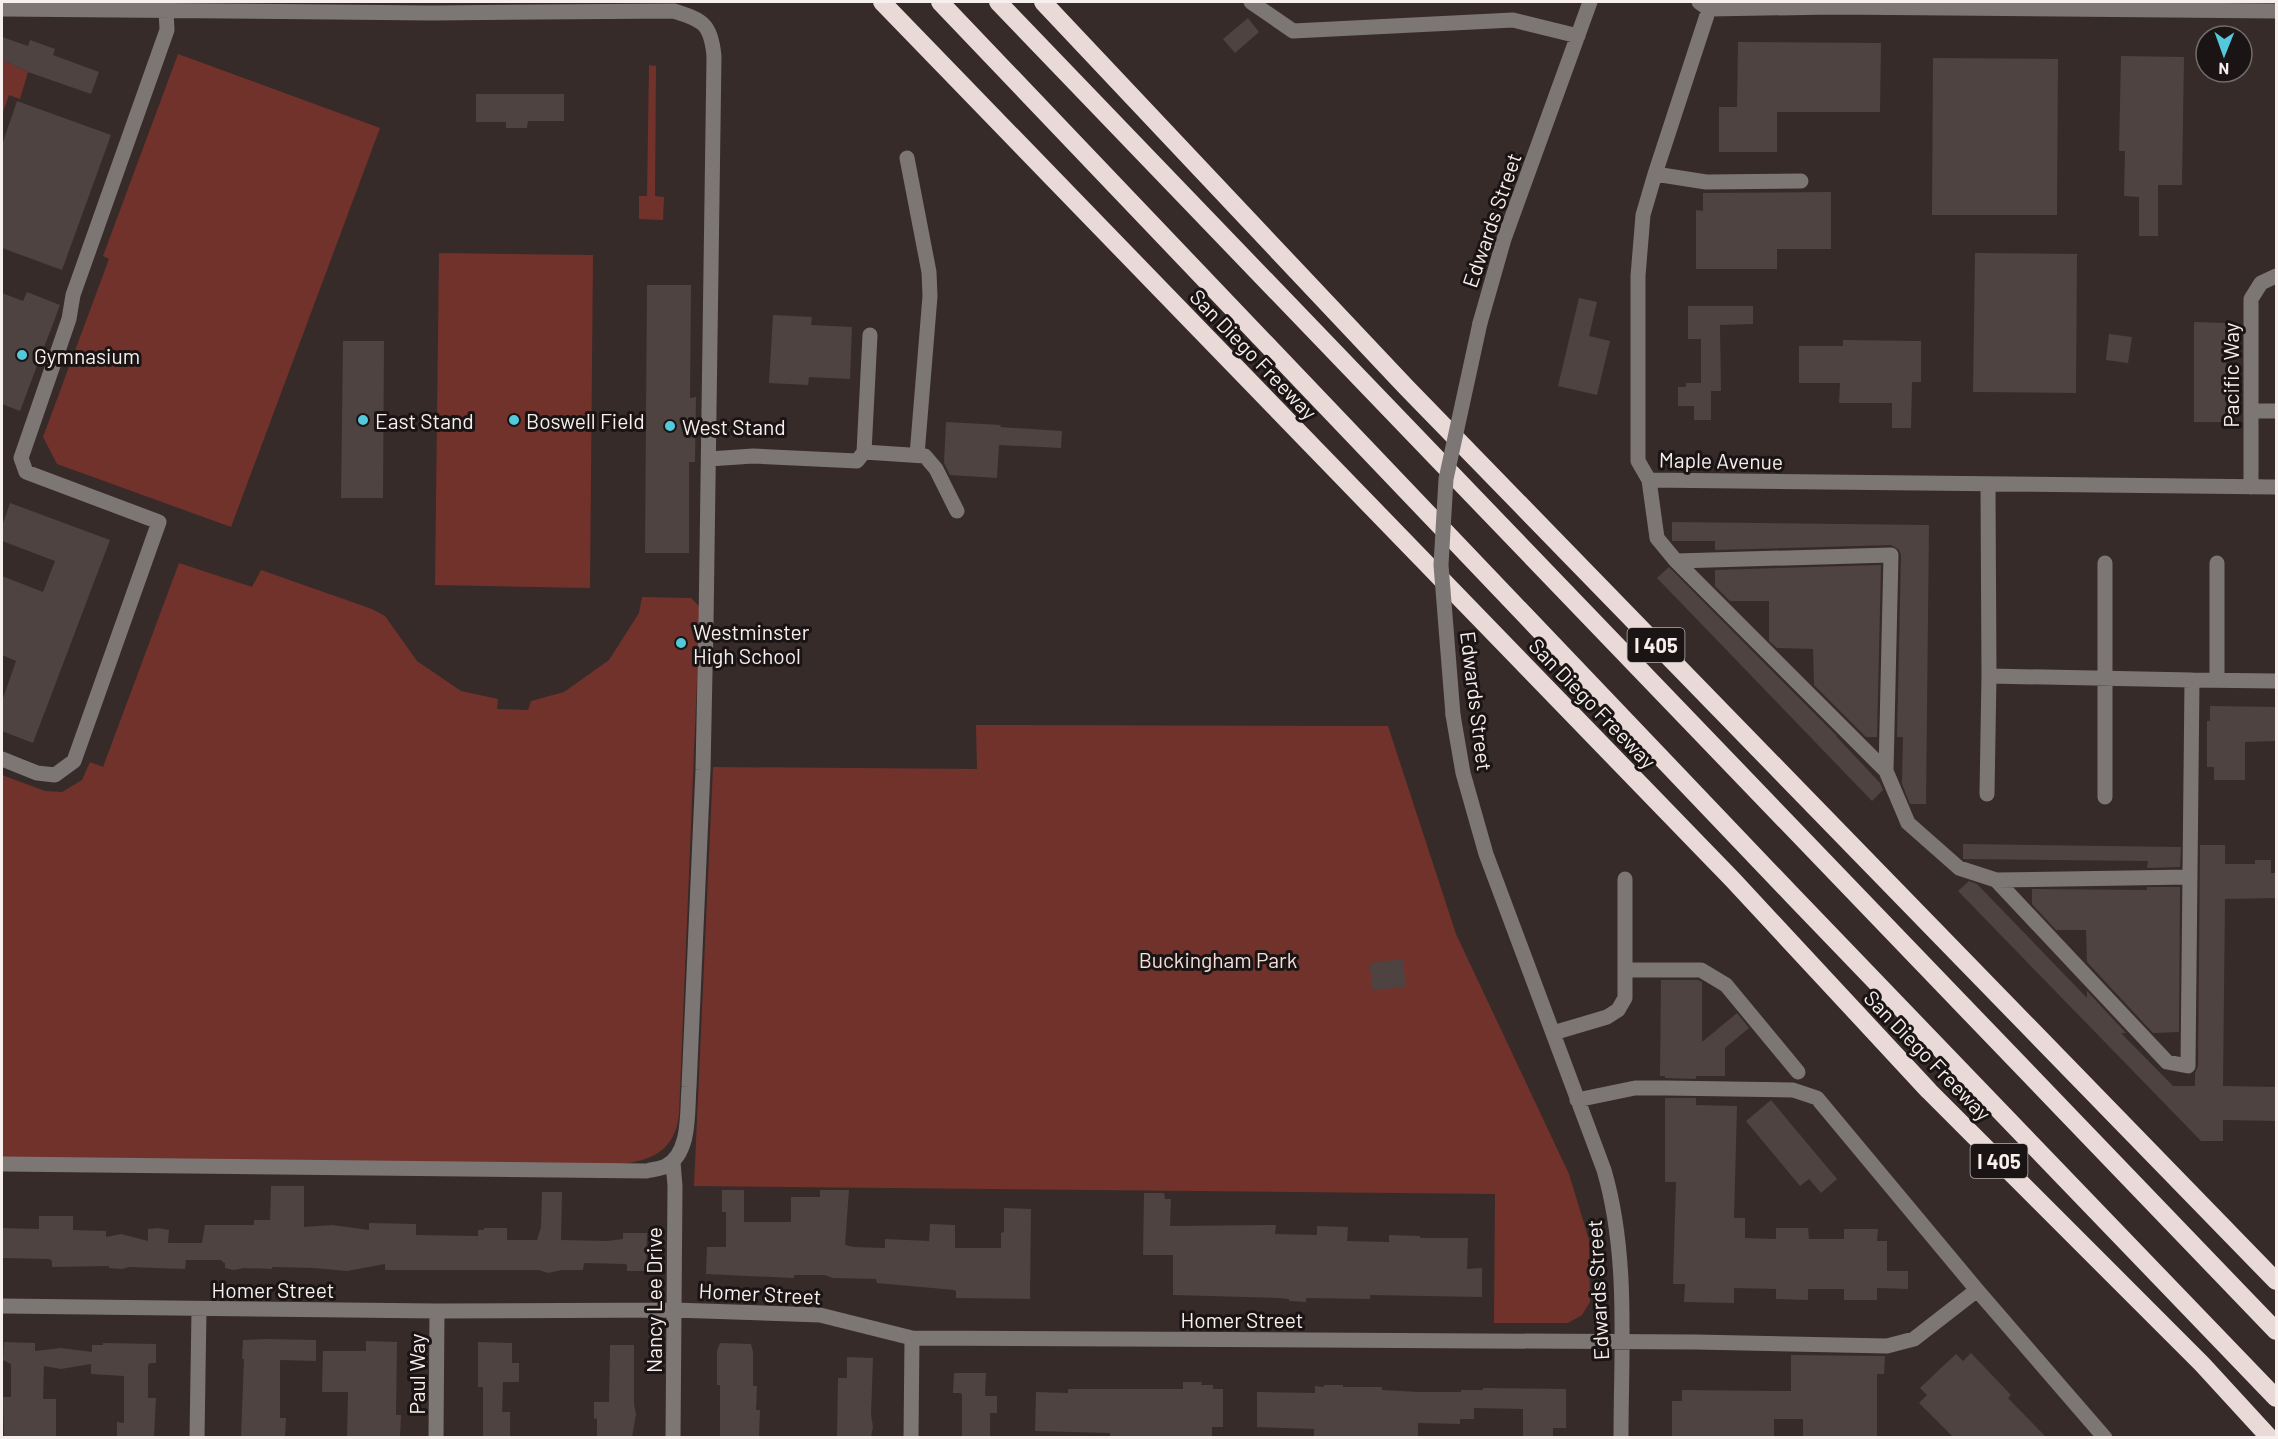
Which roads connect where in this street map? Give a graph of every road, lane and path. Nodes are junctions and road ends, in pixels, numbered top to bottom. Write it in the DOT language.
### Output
graph roads {
  1 [pos="882,2"];
  2 [pos="940,2"];
  3 [pos="998,2"];
  4 [pos="1043,2"];
  5 [pos="1251,2"];
  6 [pos="1590,2"];
  7 [pos="1833,4"];
  8 [pos="1704,5"];
  9 [pos="1915,5"];
  10 [pos="1989,5"];
  11 [pos="2047,5"];
  12 [pos="2,9"];
  13 [pos="166,10"];
  14 [pos="2277,11"];
  15 [pos="1578,36"];
  16 [pos="907,158"];
  17 [pos="1654,174"];
  18 [pos="1801,181"];
  19 [pos="2277,276"];
  20 [pos="870,335"];
  21 [pos="2251,411"];
  22 [pos="2277,411"];
  23 [pos="864,452"];
  24 [pos="916,455"];
  25 [pos="709,459"];
  26 [pos="1649,480"];
  27 [pos="1988,485"];
  28 [pos="2252,487"];
  29 [pos="2277,487"];
  30 [pos="957,511"];
  31 [pos="1676,561"];
  32 [pos="2105,563"];
  33 [pos="2217,563"];
  34 [pos="1989,675"];
  35 [pos="2106,678"];
  36 [pos="2192,680"];
  37 [pos="2217,680"];
  38 [pos="2277,681"];
  39 [pos="2,759"];
  40 [pos="1886,771"];
  41 [pos="1988,794"];
  42 [pos="2105,797"];
  43 [pos="2190,878"];
  44 [pos="1625,879"];
  45 [pos="1996,880"];
  46 [pos="1625,970"];
  47 [pos="1553,1033"];
  48 [pos="1798,1072"];
  49 [pos="1577,1100"];
  50 [pos="673,1162"];
  51 [pos="2,1164"];
  52 [pos="2277,1281"];
  53 [pos="1977,1290"];
  54 [pos="2,1306"];
  55 [pos="199,1310"];
  56 [pos="674,1310"];
  57 [pos="437,1311"];
  58 [pos="2277,1331"];
  59 [pos="912,1338"];
  60 [pos="1622,1342"];
  61 [pos="2277,1398"];
  62 [pos="197,1437"];
  63 [pos="436,1437"];
  64 [pos="674,1437"];
  65 [pos="911,1437"];
  66 [pos="1621,1437"];
  67 [pos="2105,1437"];
  68 [pos="2270,1437"];
  1 -- 68 [label="highway, San Diego Freeway / I 405"];
  2 -- 61 [label="highway"];
  3 -- 58 [label="highway"];
  4 -- 52 [label="highway, I 405"];
  5 -- 15 [label="street"];
  6 -- 15 [label="street, Edwards Street"];
  7 -- 8 [label="street"];
  7 -- 9 [label="street"];
  8 -- 17 [label="street, Maple Avenue"];
  9 -- 10 [label="street"];
  10 -- 11 [label="street"];
  11 -- 14 [label="street"];
  12 -- 13 [label="street"];
  13 -- 25 [label="street"];
  13 -- 39 [label="street"];
  15 -- 47 [label="street, Edwards Street, bridge"];
  16 -- 24 [label="street"];
  17 -- 18 [label="street"];
  17 -- 26 [label="street, Maple Avenue"];
  19 -- 21 [label="street, Pacific Way"];
  20 -- 23 [label="street"];
  21 -- 22 [label="street"];
  21 -- 28 [label="street, Pacific Way"];
  23 -- 24 [label="street"];
  23 -- 25 [label="street"];
  24 -- 30 [label="street"];
  25 -- 50 [label="street"];
  26 -- 27 [label="street, Maple Avenue"];
  26 -- 31 [label="street"];
  27 -- 28 [label="street, Maple Avenue"];
  27 -- 34 [label="street"];
  28 -- 29 [label="street, Maple Avenue"];
  31 -- 40 [label="street"];
  31 -- 40 [label="street"];
  32 -- 35 [label="street"];
  33 -- 37 [label="street"];
  34 -- 35 [label="street"];
  34 -- 41 [label="street"];
  35 -- 36 [label="street"];
  35 -- 42 [label="street"];
  36 -- 37 [label="street"];
  36 -- 43 [label="street"];
  37 -- 38 [label="street"];
  40 -- 45 [label="street"];
  43 -- 45 [label="street"];
  43 -- 45 [label="street"];
  44 -- 46 [label="street"];
  46 -- 47 [label="street"];
  46 -- 48 [label="street"];
  47 -- 49 [label="street, Edwards Street"];
  49 -- 53 [label="street"];
  49 -- 60 [label="street, Edwards Street"];
  50 -- 51 [label="street"];
  50 -- 56 [label="street, Nancy Lee Drive"];
  53 -- 60 [label="street, Homer Street"];
  53 -- 67 [label="street"];
  54 -- 55 [label="street, Homer Street"];
  55 -- 57 [label="street, Homer Street"];
  55 -- 62 [label="street"];
  56 -- 57 [label="street, Homer Street"];
  56 -- 59 [label="street, Homer Street"];
  56 -- 64 [label="street, Nancy Lee Drive"];
  57 -- 63 [label="street, Paul Way"];
  59 -- 60 [label="street, Homer Street"];
  59 -- 65 [label="street"];
  60 -- 66 [label="street, Edwards Street"];
}
